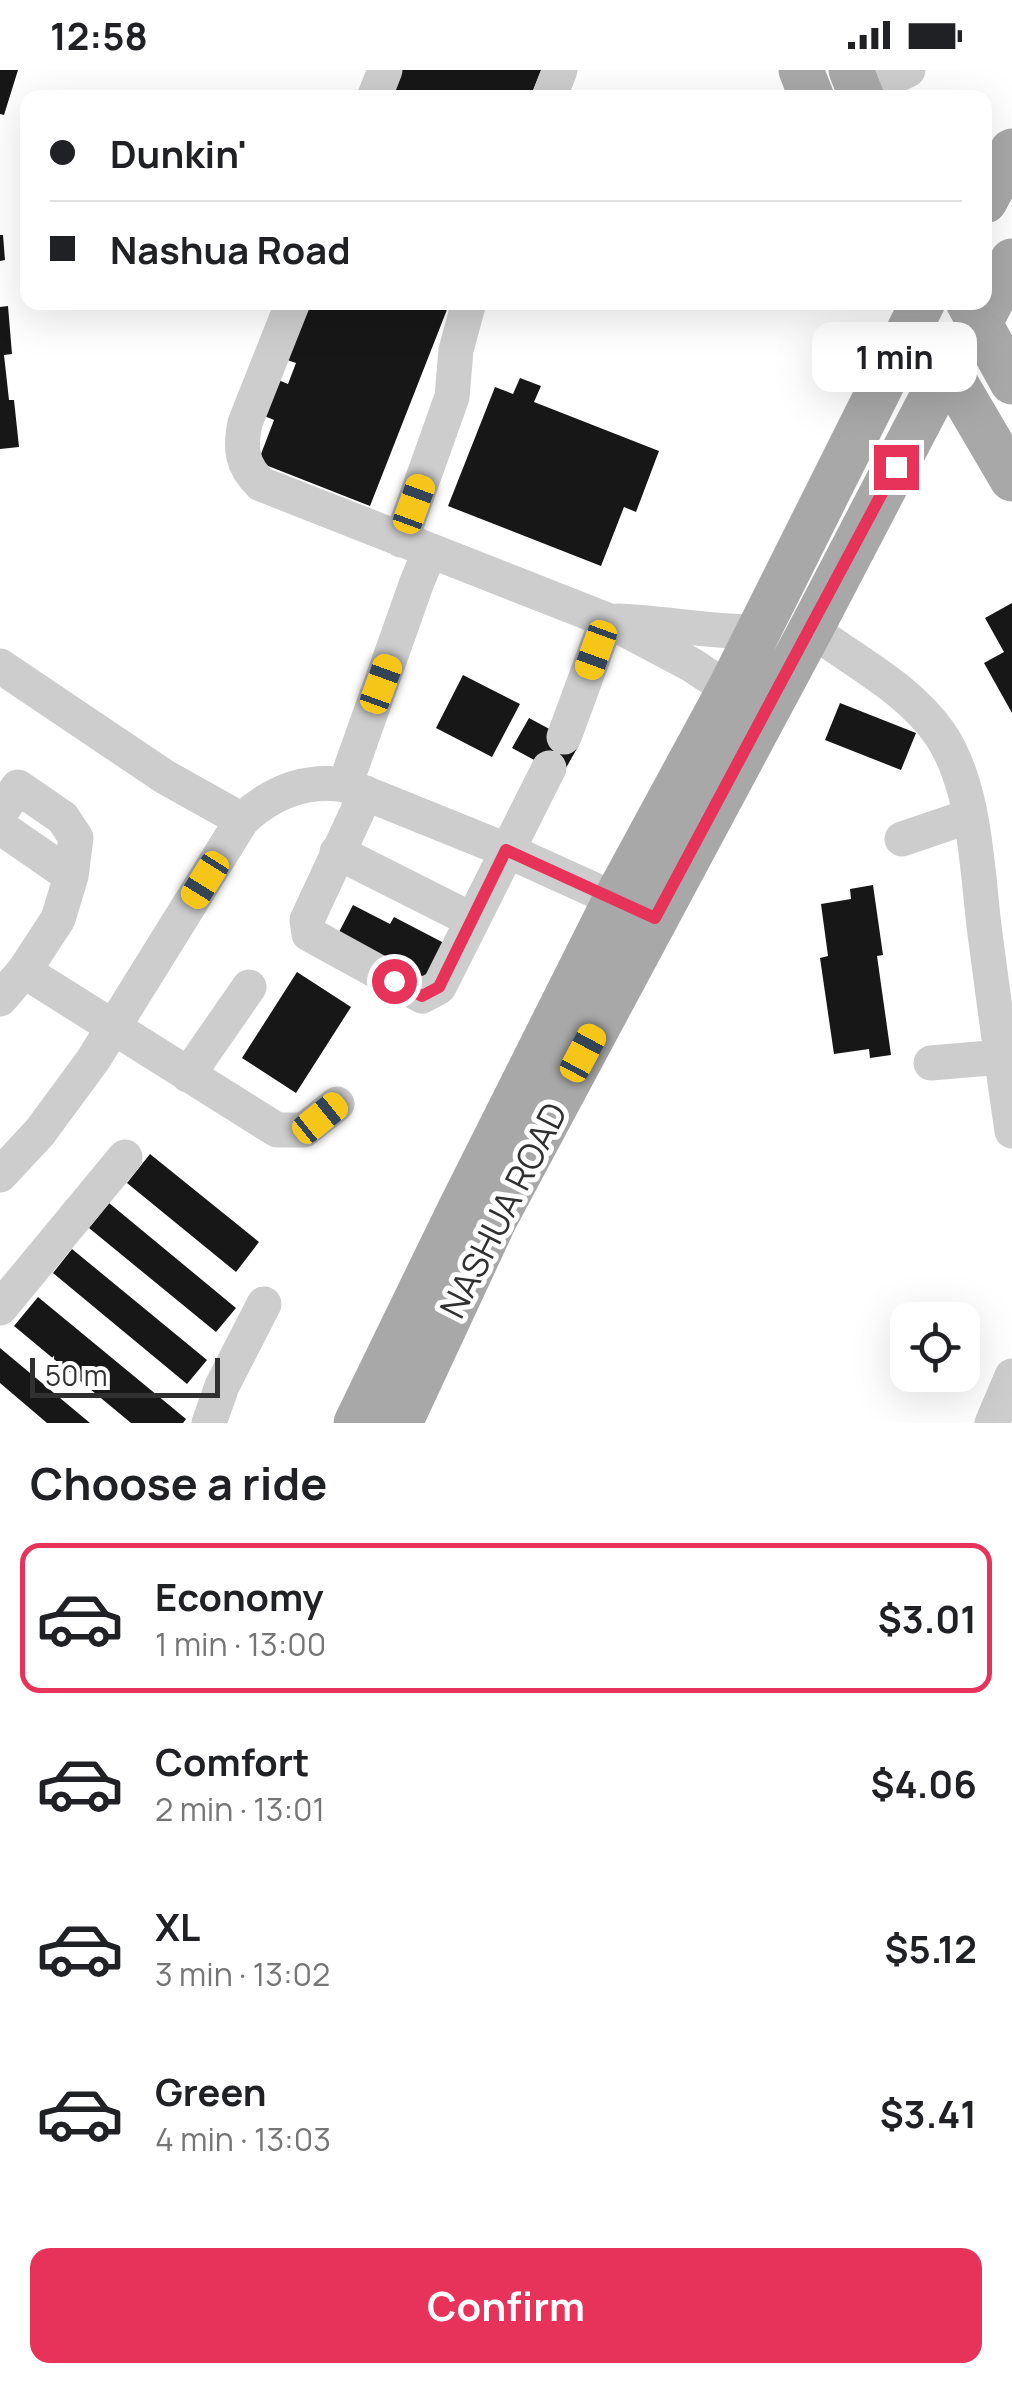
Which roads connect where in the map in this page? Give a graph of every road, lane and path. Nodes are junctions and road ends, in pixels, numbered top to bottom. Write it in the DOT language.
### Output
graph roads {
  1 [pos="906,70"];
  2 [pos="857,86"];
  3 [pos="1012,152"];
  4 [pos="992,188"];
  5 [pos="1012,261"];
  6 [pos="992,289"];
  7 [pos="290,310"];
  8 [pos="467,310"];
  9 [pos="915,310"];
  10 [pos="917,310"];
  11 [pos="974,314"];
  12 [pos="946,370"];
  13 [pos="1012,382"];
  14 [pos="1012,479"];
  15 [pos="416,546"];
  16 [pos="607,620"];
  17 [pos="811,629"];
  18 [pos="758,632"];
  19 [pos="0,666"];
  20 [pos="729,690"];
  21 [pos="356,789"];
  22 [pos="0,813"];
  23 [pos="970,816"];
  24 [pos="242,820"];
  25 [pos="0,827"];
  26 [pos="902,839"];
  27 [pos="506,850"];
  28 [pos="337,852"];
  29 [pos="71,876"];
  30 [pos="635,909"];
  31 [pos="472,920"];
  32 [pos="24,971"];
  33 [pos="249,987"];
  34 [pos="0,999"];
  35 [pos="113,1028"];
  36 [pos="1001,1057"];
  37 [pos="932,1063"];
  38 [pos="188,1075"];
  39 [pos="337,1104"];
  40 [pos="1012,1130"];
  41 [pos="125,1157"];
  42 [pos="0,1175"];
  43 [pos="264,1304"];
  44 [pos="0,1308"];
  45 [pos="1012,1376"];
  46 [pos="209,1423"];
  47 [pos="356,1423"];
  48 [pos="400,1423"];
  49 [pos="992,1423"];
  1 -- 2 [label="street"];
  3 -- 4 [label="main road"];
  5 -- 6 [label="main road, NASHUA ROAD"];
  7 -- 15 [label="street"];
  8 -- 15 [label="street"];
  9 -- 18 [label="main road, NASHUA ROAD"];
  10 -- 12 [label="main road"];
  11 -- 12 [label="main road, NASHUA ROAD"];
  11 -- 13 [label="main road"];
  12 -- 14 [label="main road"];
  12 -- 17 [label="main road, NASHUA ROAD"];
  15 -- 16 [label="street"];
  15 -- 21 [label="street"];
  16 -- 18 [label="street"];
  16 -- 20 [label="street"];
  16 -- 27 [label="street"];
  17 -- 23 [label="street"];
  17 -- 30 [label="main road, NASHUA ROAD"];
  18 -- 20 [label="main road, NASHUA ROAD"];
  19 -- 24 [label="street"];
  20 -- 30 [label="main road, NASHUA ROAD"];
  21 -- 24 [label="street"];
  21 -- 27 [label="street"];
  21 -- 28 [label="street"];
  22 -- 29 [label="street"];
  23 -- 26 [label="street"];
  23 -- 36 [label="street"];
  24 -- 35 [label="street"];
  25 -- 29 [label="street"];
  27 -- 30 [label="street"];
  27 -- 31 [label="street"];
  28 -- 31 [label="street"];
  28 -- 31 [label="street"];
  29 -- 32 [label="street"];
  30 -- 47 [label="main road, NASHUA ROAD"];
  30 -- 48 [label="main road, NASHUA ROAD"];
  32 -- 34 [label="street"];
  32 -- 35 [label="street"];
  33 -- 38 [label="street"];
  35 -- 38 [label="street"];
  35 -- 42 [label="street"];
  36 -- 37 [label="street"];
  36 -- 40 [label="street"];
  38 -- 39 [label="street"];
  41 -- 44 [label="street"];
  43 -- 46 [label="street"];
  45 -- 49 [label="street"];
}
